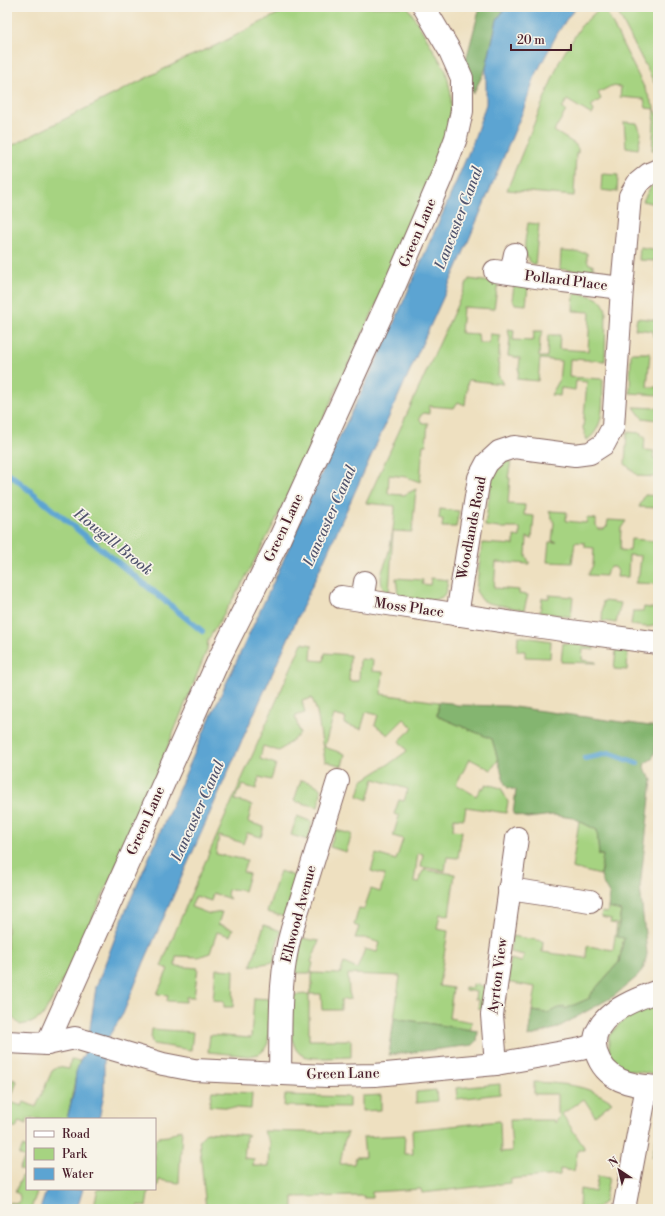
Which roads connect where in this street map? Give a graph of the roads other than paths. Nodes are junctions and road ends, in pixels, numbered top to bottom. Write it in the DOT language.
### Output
graph roads {
  1 [pos="424,7"];
  2 [pos="658,170"];
  3 [pos="507,266"];
  4 [pos="622,288"];
  5 [pos="340,597"];
  6 [pos="457,615"];
  7 [pos="658,643"];
  8 [pos="338,781"];
  9 [pos="517,838"];
  10 [pos="509,889"];
  11 [pos="590,901"];
  12 [pos="658,992"];
  13 [pos="7,1042"];
  14 [pos="47,1044"];
  15 [pos="594,1044"];
  16 [pos="496,1064"];
  17 [pos="280,1074"];
  18 [pos="652,1087"];
  19 [pos="624,1209"];
  1 -- 14 [label="street, Green Lane"];
  2 -- 4 [label="street, Woodlands Road"];
  3 -- 4 [label="street, Pollard Place"];
  4 -- 6 [label="street, Woodlands Road"];
  5 -- 6 [label="street, Moss Place"];
  6 -- 7 [label="street"];
  8 -- 17 [label="street, Ellwood Avenue"];
  9 -- 10 [label="street, Ayrton View"];
  10 -- 11 [label="street"];
  10 -- 16 [label="street, Ayrton View"];
  12 -- 15 [label="street"];
  13 -- 14 [label="street, Green Lane"];
  14 -- 17 [label="street, Green Lane"];
  15 -- 16 [label="street, Green Lane"];
  15 -- 18 [label="street"];
  16 -- 17 [label="street, Green Lane"];
  18 -- 19 [label="street"];
}
